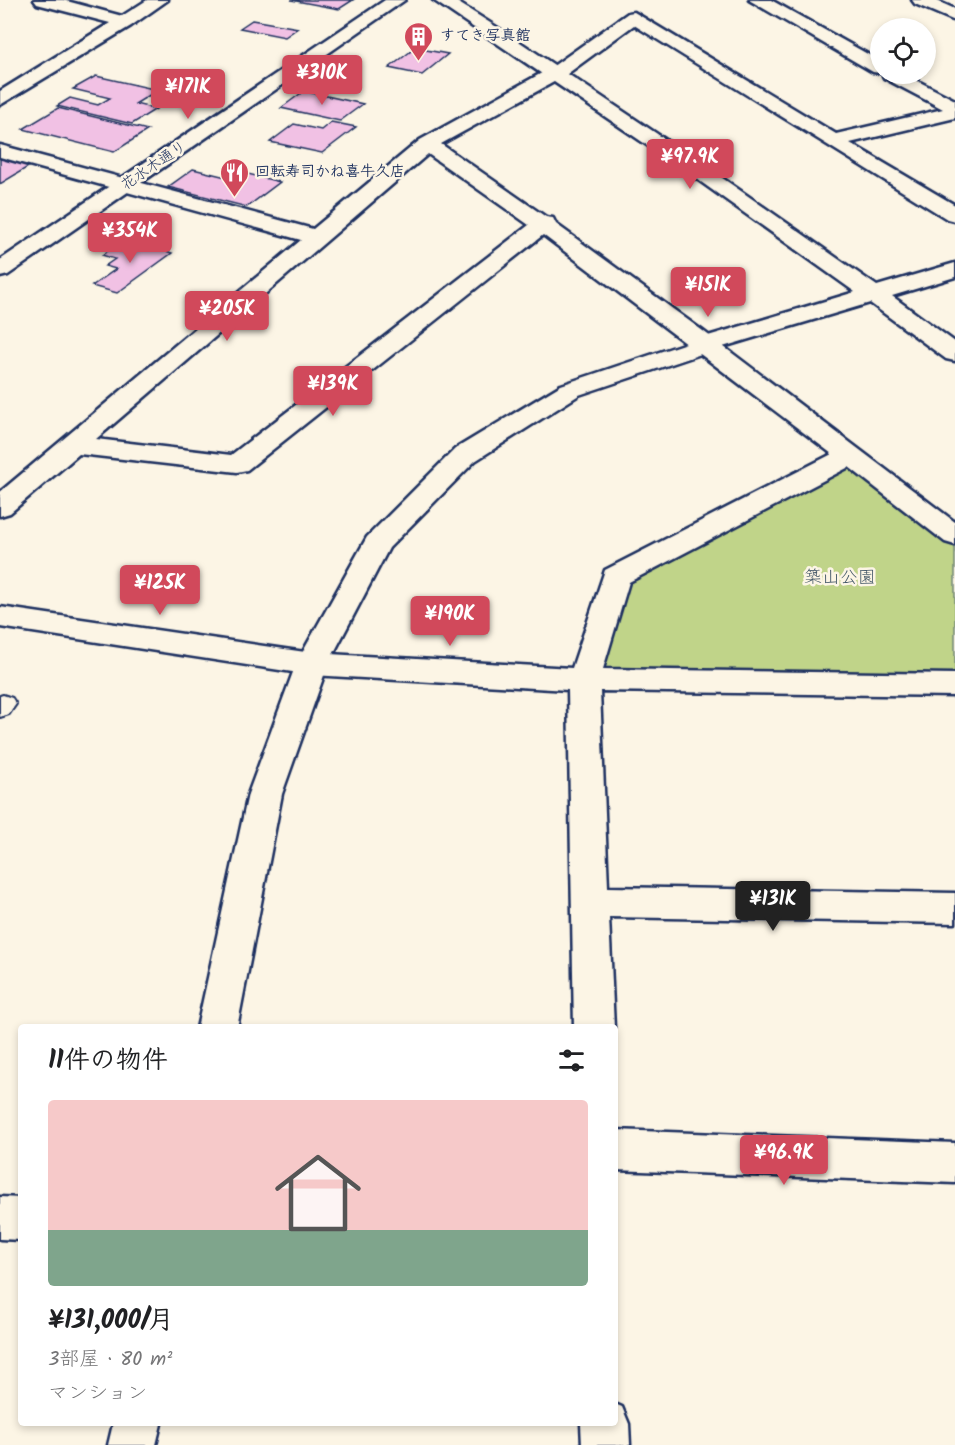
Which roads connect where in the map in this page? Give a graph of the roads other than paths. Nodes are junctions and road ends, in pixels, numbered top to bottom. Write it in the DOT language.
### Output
graph roads {
  1 [pos="43,0"];
  2 [pos="159,0"];
  3 [pos="396,0"];
  4 [pos="442,0"];
  5 [pos="758,0"];
  6 [pos="921,0"];
  7 [pos="650,6"];
  8 [pos="955,16"];
  9 [pos="634,17"];
  10 [pos="125,22"];
  11 [pos="870,62"];
  12 [pos="12,70"];
  13 [pos="556,73"];
  14 [pos="34,76"];
  15 [pos="909,84"];
  16 [pos="0,99"];
  17 [pos="955,110"];
  18 [pos="832,141"];
  19 [pos="427,144"];
  20 [pos="0,151"];
  21 [pos="125,186"];
  22 [pos="955,214"];
  23 [pos="544,224"];
  24 [pos="316,237"];
  25 [pos="0,270"];
  26 [pos="955,270"];
  27 [pos="875,295"];
  28 [pos="707,344"];
  29 [pos="955,354"];
  30 [pos="75,445"];
  31 [pos="851,455"];
  32 [pos="0,507"];
  33 [pos="955,536"];
  34 [pos="0,617"];
  35 [pos="312,664"];
  36 [pos="585,680"];
  37 [pos="955,685"];
  38 [pos="591,902"];
  39 [pos="955,908"];
  40 [pos="219,1024"];
  41 [pos="594,1024"];
  42 [pos="618,1150"];
  43 [pos="955,1163"];
  44 [pos="0,1218"];
  45 [pos="18,1219"];
  46 [pos="137,1426"];
  47 [pos="605,1426"];
  48 [pos="132,1445"];
  49 [pos="606,1445"];
  1 -- 10 [label="street"];
  2 -- 10 [label="street"];
  3 -- 21 [label="street, 花水木通り"];
  4 -- 13 [label="street"];
  5 -- 11 [label="street"];
  6 -- 8 [label="street"];
  7 -- 9 [label="street"];
  9 -- 13 [label="street"];
  9 -- 18 [label="street"];
  10 -- 14 [label="street"];
  12 -- 14 [label="street"];
  13 -- 19 [label="street"];
  13 -- 27 [label="street"];
  14 -- 16 [label="street"];
  15 -- 17 [label="street"];
  17 -- 18 [label="street"];
  18 -- 22 [label="street"];
  19 -- 23 [label="street"];
  19 -- 24 [label="street"];
  20 -- 21 [label="street"];
  21 -- 24 [label="street"];
  21 -- 25 [label="street, 花水木通り"];
  23 -- 28 [label="street"];
  23 -- 30 [label="street"];
  24 -- 30 [label="street"];
  26 -- 27 [label="street"];
  27 -- 28 [label="street"];
  27 -- 29 [label="street"];
  28 -- 31 [label="street"];
  28 -- 35 [label="street"];
  30 -- 32 [label="street"];
  31 -- 33 [label="street"];
  31 -- 36 [label="street"];
  34 -- 35 [label="street"];
  35 -- 36 [label="street"];
  35 -- 40 [label="street"];
  36 -- 37 [label="street"];
  36 -- 38 [label="street"];
  38 -- 39 [label="street"];
  38 -- 41 [label="street"];
  42 -- 43 [label="street"];
  44 -- 45 [label="street"];
  46 -- 48 [label="street"];
  47 -- 49 [label="street"];
}
